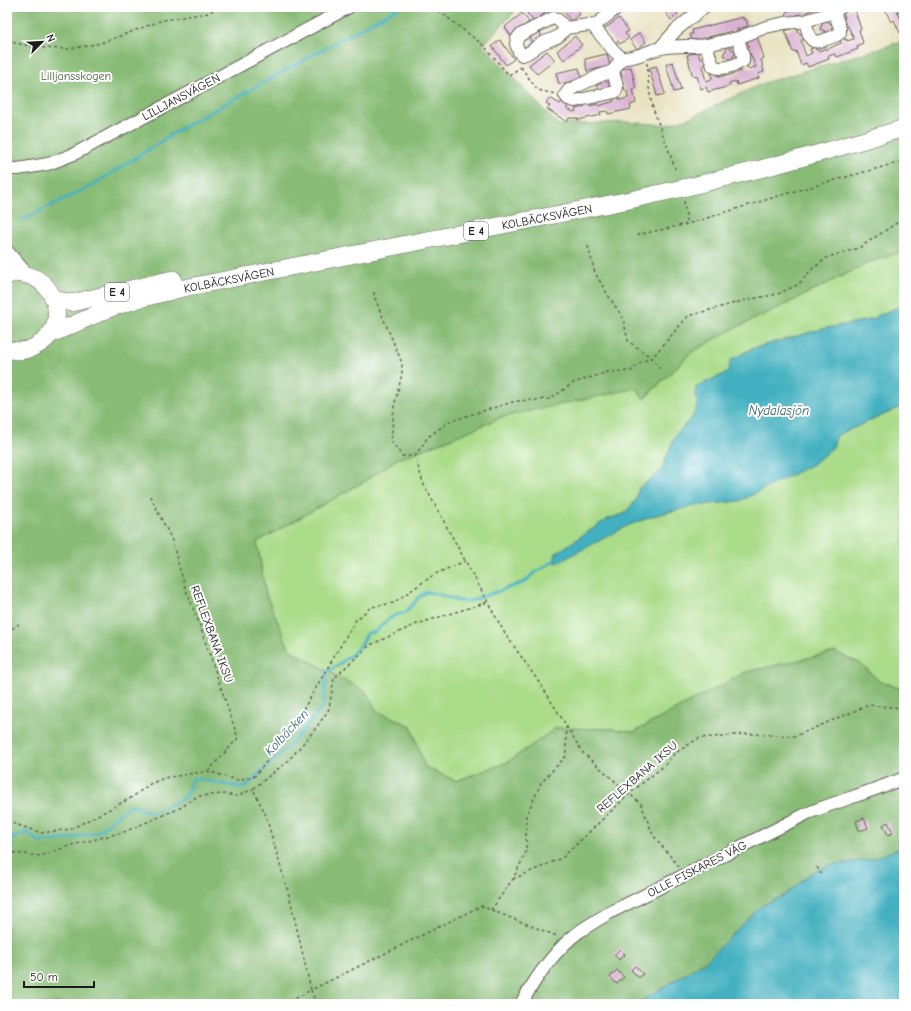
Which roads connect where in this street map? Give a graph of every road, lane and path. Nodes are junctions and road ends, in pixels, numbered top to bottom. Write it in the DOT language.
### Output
graph roads {
  1 [pos="219,7"];
  2 [pos="349,7"];
  3 [pos="434,7"];
  4 [pos="618,7"];
  5 [pos="704,7"];
  6 [pos="838,9"];
  7 [pos="805,21"];
  8 [pos="593,26"];
  9 [pos="565,28"];
  10 [pos="738,38"];
  11 [pos="7,41"];
  12 [pos="706,45"];
  13 [pos="655,50"];
  14 [pos="522,55"];
  15 [pos="622,58"];
  16 [pos="520,67"];
  17 [pos="613,71"];
  18 [pos="565,95"];
  19 [pos="904,116"];
  20 [pos="904,128"];
  21 [pos="904,161"];
  22 [pos="7,169"];
  23 [pos="675,170"];
  24 [pos="682,196"];
  25 [pos="904,218"];
  26 [pos="687,224"];
  27 [pos="637,235"];
  28 [pos="588,246"];
  29 [pos="7,251"];
  30 [pos="7,275"];
  31 [pos="28,275"];
  32 [pos="374,292"];
  33 [pos="54,299"];
  34 [pos="49,335"];
  35 [pos="7,349"];
  36 [pos="652,358"];
  37 [pos="661,371"];
  38 [pos="415,456"];
  39 [pos="150,496"];
  40 [pos="465,561"];
  41 [pos="488,602"];
  42 [pos="19,624"];
  43 [pos="7,632"];
  44 [pos="904,708"];
  45 [pos="566,725"];
  46 [pos="208,771"];
  47 [pos="904,778"];
  48 [pos="253,789"];
  49 [pos="629,794"];
  50 [pos="7,822"];
  51 [pos="7,852"];
  52 [pos="817,867"];
  53 [pos="679,868"];
  54 [pos="820,874"];
  55 [pos="513,879"];
  56 [pos="491,910"];
  57 [pos="568,940"];
  58 [pos="311,990"];
  59 [pos="285,1004"];
  60 [pos="316,1004"];
  61 [pos="521,1004"];
  1 -- 11 [label="path"];
  2 -- 22 [label="street, LILLJANSVÄGEN"];
  3 -- 16 [label="path"];
  4 -- 8 [label="street"];
  5 -- 13 [label="street"];
  6 -- 7 [label="street"];
  6 -- 7 [label="street"];
  7 -- 10 [label="street"];
  8 -- 9 [label="street"];
  8 -- 15 [label="street"];
  9 -- 14 [label="street"];
  9 -- 14 [label="street"];
  10 -- 12 [label="street"];
  10 -- 12 [label="street"];
  12 -- 13 [label="street"];
  13 -- 15 [label="street"];
  13 -- 23 [label="path"];
  14 -- 16 [label="path"];
  15 -- 17 [label="street"];
  16 -- 18 [label="path"];
  17 -- 18 [label="street"];
  17 -- 18 [label="street"];
  19 -- 33 [label="highway, KOLBÄCKSVÄGEN / E 4"];
  20 -- 34 [label="highway, KOLBÄCKSVÄGEN / E 4"];
  21 -- 26 [label="path"];
  24 -- 26 [label="path"];
  25 -- 36 [label="path"];
  26 -- 27 [label="path"];
  28 -- 36 [label="path"];
  29 -- 31 [label="street"];
  30 -- 31 [label="highway"];
  31 -- 33 [label="highway"];
  32 -- 38 [label="path"];
  33 -- 34 [label="highway"];
  34 -- 35 [label="highway, E 4"];
  36 -- 37 [label="path"];
  36 -- 38 [label="path"];
  38 -- 40 [label="path"];
  39 -- 46 [label="path, REFLEXBANA IKSU"];
  40 -- 41 [label="path"];
  40 -- 46 [label="path"];
  41 -- 45 [label="path"];
  41 -- 48 [label="path"];
  42 -- 43 [label="path"];
  44 -- 49 [label="path, REFLEXBANA IKSU"];
  45 -- 49 [label="path"];
  45 -- 55 [label="path"];
  46 -- 50 [label="path"];
  47 -- 57 [label="street, OLLE FISKARES VÄG"];
  48 -- 51 [label="path"];
  48 -- 58 [label="path"];
  49 -- 53 [label="path"];
  49 -- 55 [label="path, REFLEXBANA IKSU"];
  52 -- 54 [label="path"];
  55 -- 56 [label="path"];
  56 -- 57 [label="path"];
  56 -- 58 [label="path"];
  57 -- 61 [label="street, OLLE FISKARES VÄG"];
  58 -- 59 [label="path"];
  58 -- 60 [label="path"];
}
